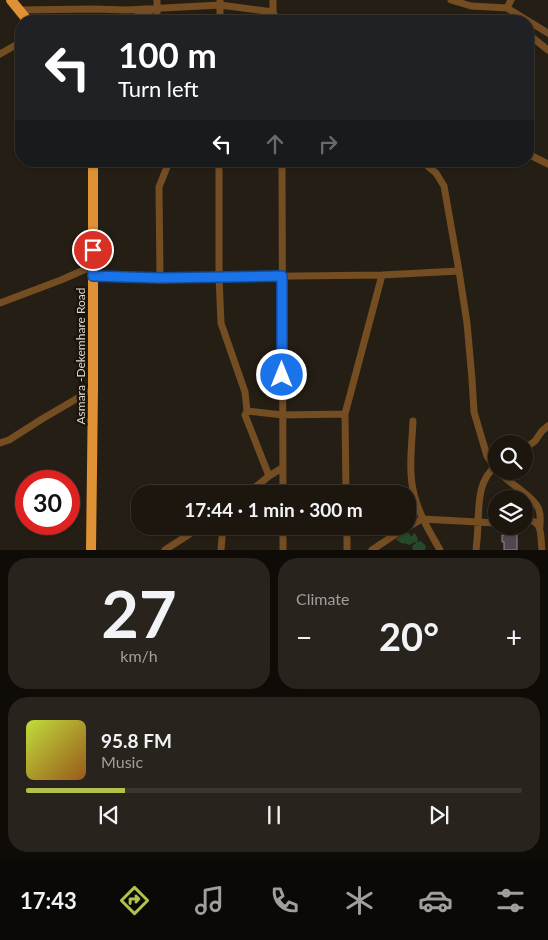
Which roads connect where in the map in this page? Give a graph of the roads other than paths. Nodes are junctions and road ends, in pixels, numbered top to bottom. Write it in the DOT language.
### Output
graph roads {
  1 [pos="11,0"];
  2 [pos="94,0"];
  3 [pos="274,0"];
  4 [pos="451,0"];
  5 [pos="511,0"];
  6 [pos="220,3"];
  7 [pos="157,4"];
  8 [pos="507,8"];
  9 [pos="94,9"];
  10 [pos="19,10"];
  11 [pos="273,12"];
  12 [pos="516,13"];
  13 [pos="23,15"];
  14 [pos="137,15"];
  15 [pos="275,15"];
  16 [pos="519,15"];
  17 [pos="534,24"];
  18 [pos="548,33"];
  19 [pos="534,39"];
  20 [pos="15,45"];
  21 [pos="548,50"];
  22 [pos="0,54"];
  23 [pos="534,157"];
  24 [pos="548,164"];
  25 [pos="93,167"];
  26 [pos="167,167"];
  27 [pos="219,167"];
  28 [pos="282,167"];
  29 [pos="429,167"];
  30 [pos="93,271"];
  31 [pos="459,271"];
  32 [pos="382,275"];
  33 [pos="282,276"];
  34 [pos="219,277"];
  35 [pos="160,278"];
  36 [pos="0,303"];
  37 [pos="93,389"];
  38 [pos="247,411"];
  39 [pos="345,414"];
  40 [pos="283,415"];
  41 [pos="413,421"];
  42 [pos="548,426"];
  43 [pos="0,443"];
  44 [pos="533,443"];
  45 [pos="488,457"];
  46 [pos="282,468"];
  47 [pos="488,475"];
  48 [pos="269,476"];
  49 [pos="508,480"];
  50 [pos="258,485"];
  51 [pos="283,485"];
  52 [pos="346,485"];
  53 [pos="422,519"];
  54 [pos="478,521"];
  55 [pos="533,521"];
  56 [pos="488,522"];
  57 [pos="540,526"];
  58 [pos="188,535"];
  59 [pos="222,535"];
  60 [pos="283,535"];
  61 [pos="347,535"];
  62 [pos="91,550"];
  63 [pos="165,550"];
  64 [pos="221,550"];
  65 [pos="283,550"];
  66 [pos="347,550"];
  67 [pos="372,550"];
  68 [pos="440,550"];
  69 [pos="476,550"];
  70 [pos="542,550"];
  1 -- 10 [label="highway"];
  2 -- 9 [label="street"];
  3 -- 11 [label="street"];
  4 -- 8 [label="street"];
  5 -- 8 [label="street"];
  6 -- 7 [label="street"];
  6 -- 11 [label="street"];
  7 -- 9 [label="street"];
  7 -- 14 [label="street"];
  8 -- 12 [label="street"];
  9 -- 10 [label="street"];
  10 -- 13 [label="highway"];
  11 -- 15 [label="street"];
  12 -- 16 [label="street"];
  17 -- 18 [label="street"];
  19 -- 21 [label="street"];
  20 -- 22 [label="street"];
  23 -- 24 [label="street"];
  25 -- 30 [label="highway, Asmara -Dekemhare Road"];
  26 -- 35 [label="street"];
  27 -- 34 [label="street"];
  28 -- 33 [label="street"];
  29 -- 31 [label="street"];
  30 -- 35 [label="street"];
  30 -- 36 [label="street"];
  30 -- 37 [label="highway, Asmara -Dekemhare Road"];
  31 -- 32 [label="street"];
  31 -- 45 [label="street"];
  32 -- 33 [label="street"];
  32 -- 39 [label="street"];
  33 -- 34 [label="street"];
  33 -- 40 [label="street"];
  34 -- 35 [label="street"];
  34 -- 38 [label="street"];
  37 -- 43 [label="street"];
  37 -- 62 [label="highway, Asmara -Dekemhare Road"];
  38 -- 40 [label="street"];
  38 -- 48 [label="street"];
  39 -- 40 [label="street"];
  39 -- 52 [label="street"];
  40 -- 46 [label="street"];
  41 -- 53 [label="street"];
  42 -- 44 [label="street"];
  46 -- 48 [label="street"];
  46 -- 51 [label="street"];
  47 -- 54 [label="street"];
  48 -- 50 [label="street"];
  49 -- 57 [label="street"];
  53 -- 54 [label="street"];
  53 -- 67 [label="street"];
  53 -- 68 [label="street"];
  54 -- 56 [label="street"];
  54 -- 69 [label="street"];
  55 -- 57 [label="street"];
  57 -- 70 [label="street"];
  58 -- 63 [label="street"];
  59 -- 64 [label="street"];
  60 -- 65 [label="street"];
  61 -- 66 [label="street"];
}
